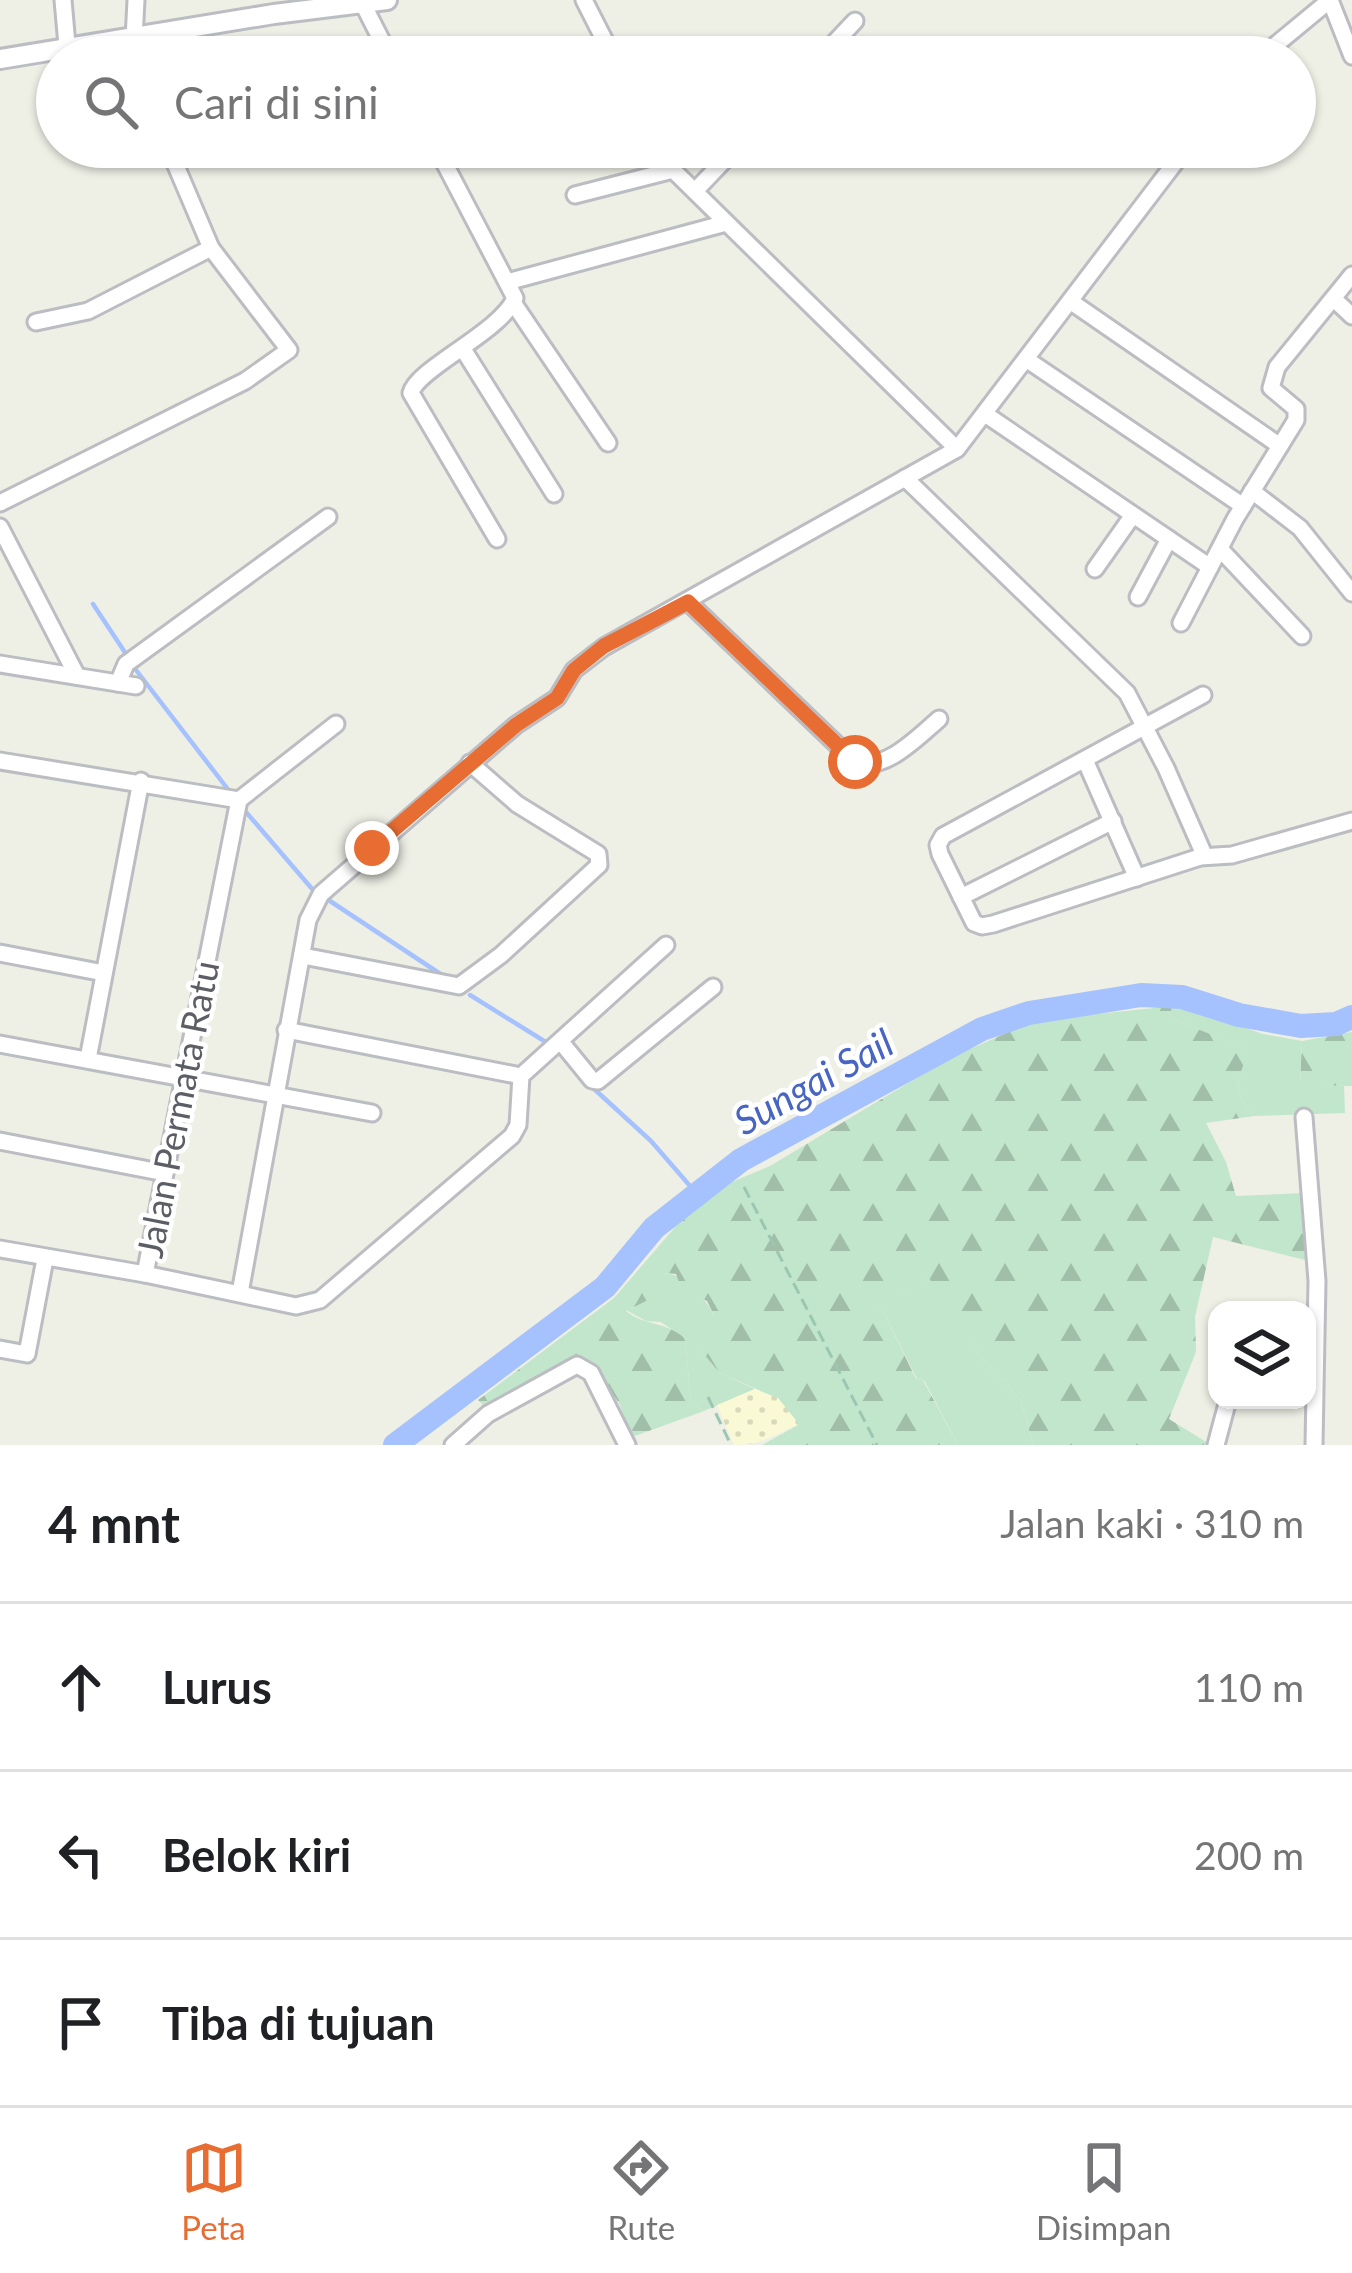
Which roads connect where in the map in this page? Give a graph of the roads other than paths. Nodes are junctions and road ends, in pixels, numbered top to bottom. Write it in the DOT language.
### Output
graph roads {
  1 [pos="63,0"];
  2 [pos="136,0"];
  3 [pos="387,0"];
  4 [pos="584,0"];
  5 [pos="1330,0"];
  6 [pos="363,4"];
  7 [pos="274,7"];
  8 [pos="855,21"];
  9 [pos="66,36"];
  10 [pos="137,36"];
  11 [pos="177,36"];
  12 [pos="379,36"];
  13 [pos="603,36"];
  14 [pos="841,36"];
  15 [pos="1286,36"];
  16 [pos="36,51"];
  17 [pos="1352,56"];
  18 [pos="0,59"];
  19 [pos="177,168"];
  20 [pos="447,168"];
  21 [pos="717,168"];
  22 [pos="1171,168"];
  23 [pos="674,170"];
  24 [pos="695,191"];
  25 [pos="575,195"];
  26 [pos="726,223"];
  27 [pos="211,248"];
  28 [pos="1352,275"];
  29 [pos="507,282"];
  30 [pos="1336,300"];
  31 [pos="1070,302"];
  32 [pos="514,304"];
  33 [pos="1352,316"];
  34 [pos="36,322"];
  35 [pos="464,349"];
  36 [pos="1026,359"];
  37 [pos="986,414"];
  38 [pos="608,443"];
  39 [pos="1280,446"];
  40 [pos="957,449"];
  41 [pos="905,478"];
  42 [pos="554,494"];
  43 [pos="1248,499"];
  44 [pos="0,502"];
  45 [pos="1133,515"];
  46 [pos="328,517"];
  47 [pos="0,527"];
  48 [pos="497,539"];
  49 [pos="1169,539"];
  50 [pos="1220,549"];
  51 [pos="1210,568"];
  52 [pos="1095,569"];
  53 [pos="1352,592"];
  54 [pos="1138,597"];
  55 [pos="688,602"];
  56 [pos="1181,623"];
  57 [pos="1302,636"];
  58 [pos="0,664"];
  59 [pos="77,676"];
  60 [pos="118,683"];
  61 [pos="136,686"];
  62 [pos="1203,695"];
  63 [pos="939,719"];
  64 [pos="336,724"];
  65 [pos="1146,728"];
  66 [pos="1085,760"];
  67 [pos="0,761"];
  68 [pos="470,764"];
  69 [pos="141,782"];
  70 [pos="239,800"];
  71 [pos="1113,821"];
  72 [pos="1352,821"];
  73 [pos="1200,857"];
  74 [pos="1137,878"];
  75 [pos="961,897"];
  76 [pos="666,945"];
  77 [pos="0,953"];
  78 [pos="302,956"];
  79 [pos="104,973"];
  80 [pos="713,987"];
  81 [pos="286,1030"];
  82 [pos="561,1042"];
  83 [pos="0,1044"];
  84 [pos="88,1059"];
  85 [pos="521,1076"];
  86 [pos="184,1078"];
  87 [pos="275,1096"];
  88 [pos="372,1113"];
  89 [pos="1304,1117"];
  90 [pos="0,1141"];
  91 [pos="165,1173"];
  92 [pos="0,1249"];
  93 [pos="45,1259"];
  94 [pos="145,1274"];
  95 [pos="240,1294"];
  96 [pos="0,1349"];
  97 [pos="1226,1409"];
  98 [pos="453,1445"];
  99 [pos="627,1445"];
  100 [pos="1216,1445"];
  101 [pos="1314,1445"];
  1 -- 9 [label="street"];
  2 -- 10 [label="street"];
  3 -- 6 [label="street"];
  4 -- 13 [label="street"];
  5 -- 15 [label="street"];
  5 -- 17 [label="street"];
  6 -- 7 [label="street"];
  6 -- 12 [label="street"];
  7 -- 11 [label="street"];
  8 -- 14 [label="street"];
  16 -- 18 [label="street"];
  19 -- 27 [label="street"];
  20 -- 29 [label="street"];
  21 -- 24 [label="street"];
  22 -- 31 [label="street"];
  23 -- 24 [label="street"];
  23 -- 25 [label="street"];
  24 -- 26 [label="street"];
  26 -- 29 [label="street"];
  26 -- 40 [label="street"];
  27 -- 34 [label="street"];
  27 -- 44 [label="street"];
  28 -- 30 [label="street"];
  29 -- 32 [label="street"];
  30 -- 33 [label="street"];
  30 -- 39 [label="street"];
  31 -- 36 [label="street"];
  31 -- 39 [label="street"];
  32 -- 35 [label="street"];
  32 -- 38 [label="street"];
  35 -- 42 [label="street"];
  35 -- 48 [label="street"];
  36 -- 37 [label="street"];
  36 -- 43 [label="street"];
  37 -- 40 [label="street"];
  37 -- 45 [label="street"];
  39 -- 43 [label="street"];
  40 -- 41 [label="street"];
  41 -- 55 [label="street"];
  41 -- 65 [label="street"];
  43 -- 50 [label="street"];
  43 -- 53 [label="street"];
  45 -- 49 [label="street"];
  45 -- 52 [label="street"];
  46 -- 60 [label="street"];
  47 -- 59 [label="street"];
  49 -- 51 [label="street"];
  49 -- 54 [label="street"];
  50 -- 51 [label="street"];
  50 -- 57 [label="street"];
  51 -- 56 [label="street"];
  55 -- 63 [label="street"];
  55 -- 68 [label="street"];
  58 -- 59 [label="street"];
  59 -- 60 [label="street"];
  60 -- 61 [label="street"];
  62 -- 65 [label="street"];
  64 -- 70 [label="street"];
  65 -- 66 [label="street"];
  65 -- 73 [label="street"];
  66 -- 71 [label="street"];
  66 -- 75 [label="street"];
  67 -- 69 [label="street"];
  68 -- 78 [label="street"];
  68 -- 78 [label="street"];
  69 -- 70 [label="street"];
  69 -- 79 [label="street"];
  70 -- 86 [label="street, Jalan Permata Ratu"];
  71 -- 74 [label="street"];
  71 -- 75 [label="street"];
  72 -- 73 [label="street"];
  73 -- 74 [label="street"];
  74 -- 75 [label="street"];
  76 -- 82 [label="street"];
  77 -- 79 [label="street"];
  78 -- 81 [label="street"];
  79 -- 84 [label="street"];
  80 -- 82 [label="street"];
  81 -- 85 [label="street"];
  81 -- 87 [label="street"];
  82 -- 85 [label="street"];
  83 -- 84 [label="street"];
  84 -- 86 [label="street"];
  85 -- 95 [label="street"];
  86 -- 87 [label="street"];
  86 -- 91 [label="street, Jalan Permata Ratu"];
  87 -- 88 [label="street"];
  87 -- 95 [label="street"];
  89 -- 101 [label="street"];
  90 -- 91 [label="street"];
  91 -- 94 [label="street, Jalan Permata Ratu"];
  92 -- 93 [label="street, Jalan Permata Ratu"];
  93 -- 94 [label="street, Jalan Permata Ratu"];
  93 -- 96 [label="street"];
  94 -- 95 [label="street"];
  97 -- 100 [label="street"];
  98 -- 99 [label="street"];
}
